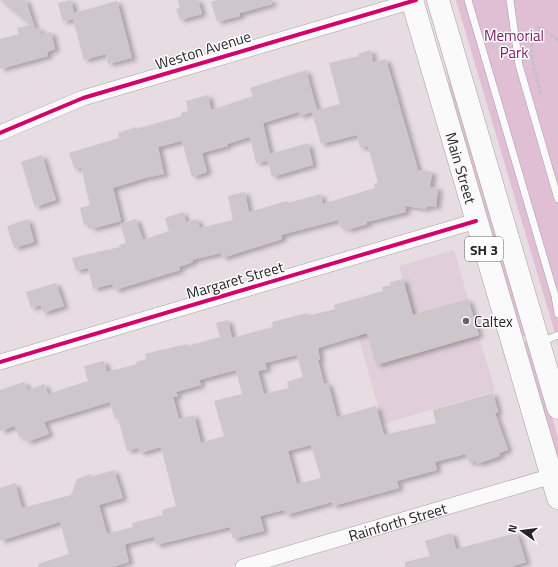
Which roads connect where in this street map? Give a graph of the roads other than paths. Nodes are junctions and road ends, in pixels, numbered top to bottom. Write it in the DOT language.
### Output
graph roads {
  1 [pos="413,0"];
  2 [pos="438,0"];
  3 [pos="468,0"];
  4 [pos="510,0"];
  5 [pos="0,133"];
  6 [pos="558,199"];
  7 [pos="476,221"];
  8 [pos="558,314"];
  9 [pos="548,339"];
  10 [pos="0,362"];
  11 [pos="558,408"];
  12 [pos="552,476"];
  13 [pos="558,498"];
  14 [pos="242,567"];
  1 -- 5 [label="street, Weston Avenue"];
  1 -- 7 [label="highway, Main Street / SH 3"];
  2 -- 9 [label="highway, Main Street / SH 3"];
  3 -- 8 [label="lane"];
  4 -- 6 [label="lane"];
  7 -- 10 [label="street, Margaret Street"];
  7 -- 12 [label="highway, Main Street / SH 3"];
  9 -- 11 [label="highway, Main Street / SH 3"];
  12 -- 13 [label="highway, Main Street / SH 3"];
  12 -- 14 [label="street, Rainforth Street"];
}
